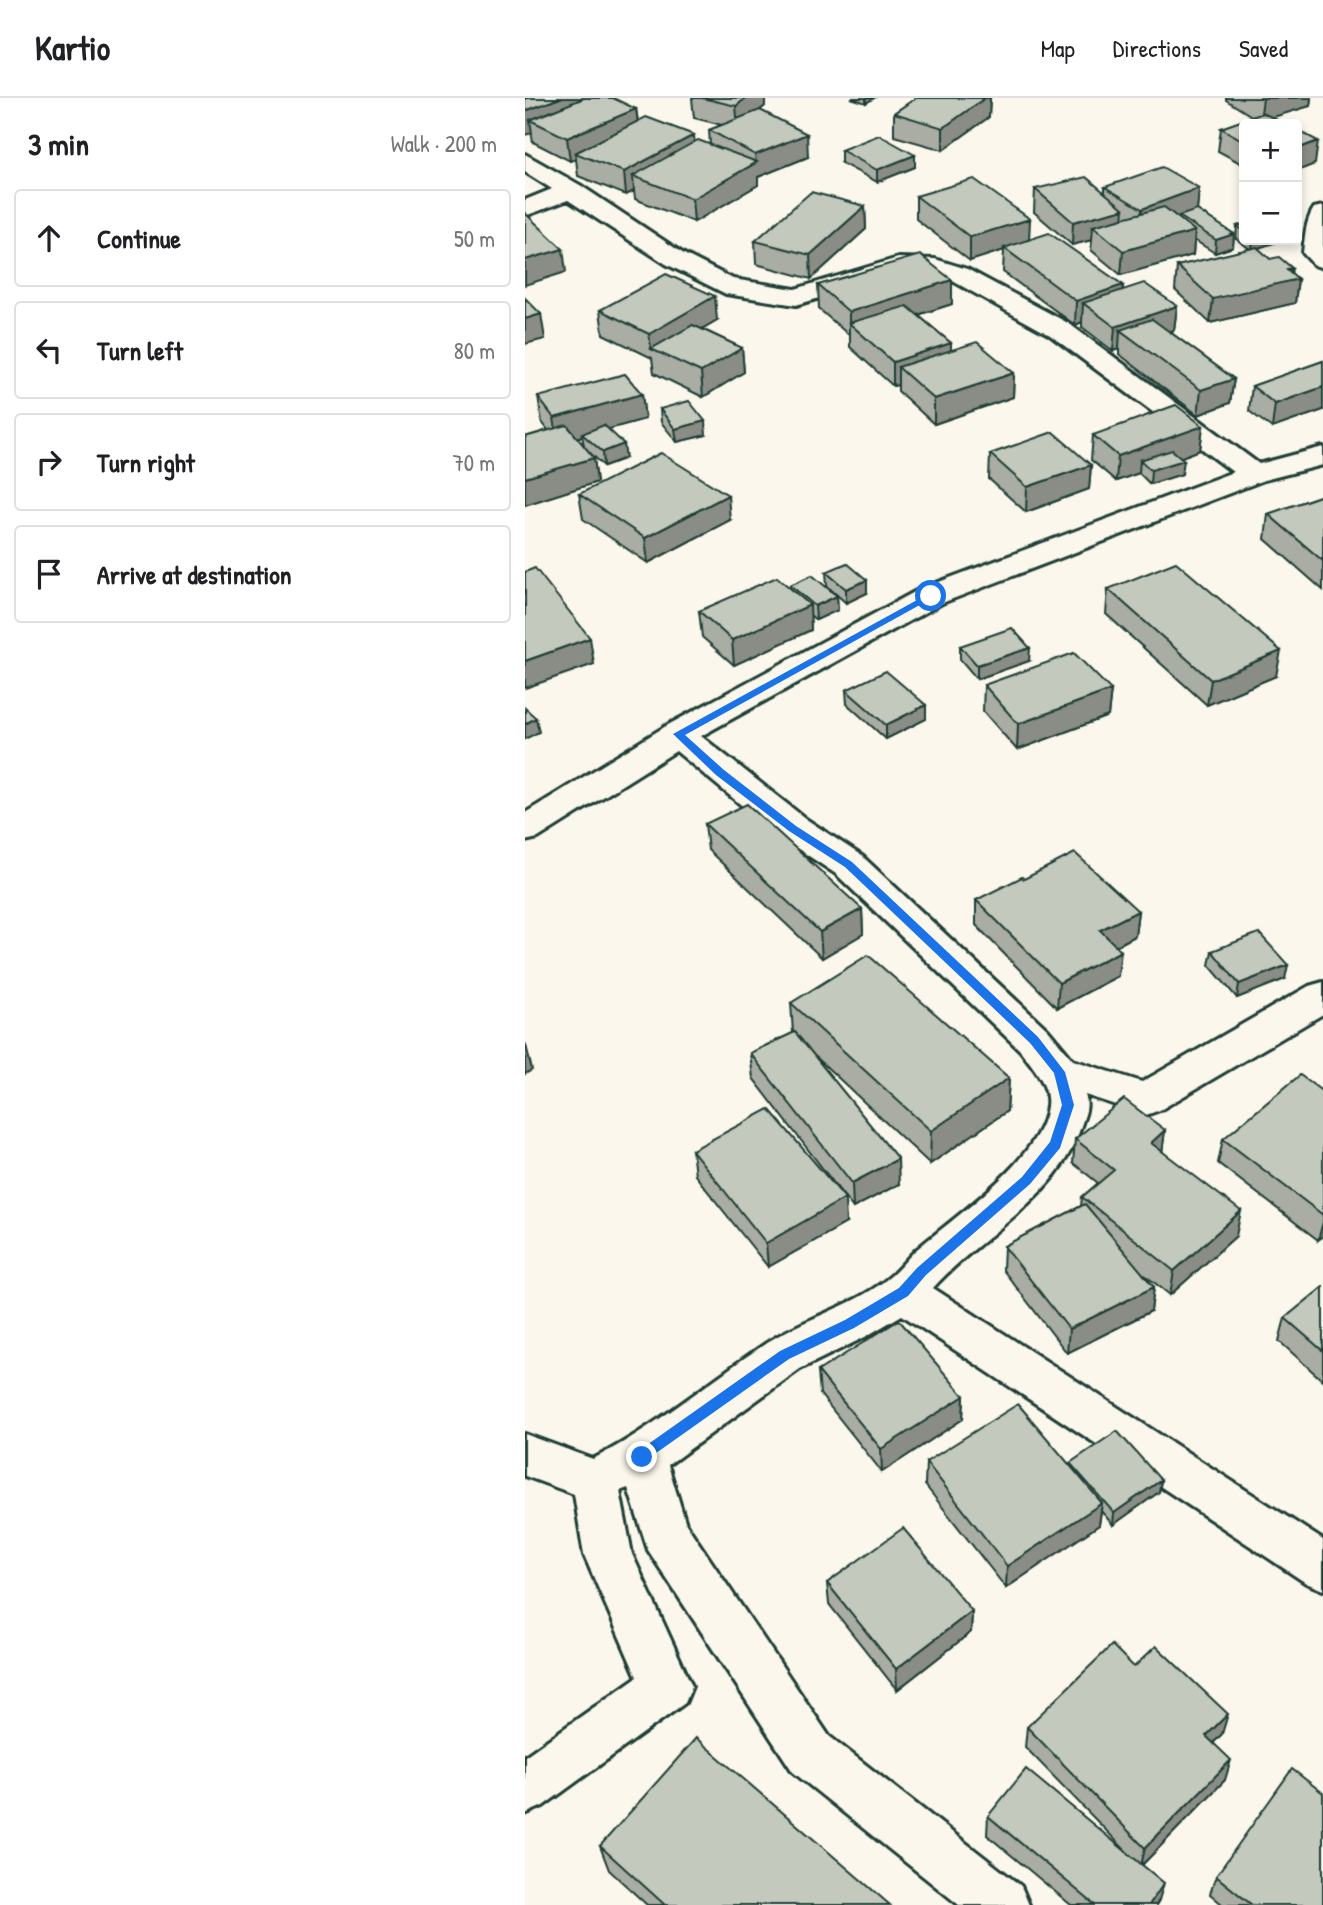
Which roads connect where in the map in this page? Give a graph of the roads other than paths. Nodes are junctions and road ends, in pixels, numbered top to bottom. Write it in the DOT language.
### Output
graph roads {
  1 [pos="525,161"];
  2 [pos="572,190"];
  3 [pos="525,209"];
  4 [pos="1323,213"];
  5 [pos="1323,260"];
  6 [pos="1323,456"];
  7 [pos="1254,474"];
  8 [pos="678,734"];
  9 [pos="525,829"];
  10 [pos="1323,996"];
  11 [pos="1059,1072"];
  12 [pos="1146,1099"];
  13 [pos="1055,1144"];
  14 [pos="903,1292"];
  15 [pos="525,1454"];
  16 [pos="642,1457"];
  17 [pos="595,1481"];
  18 [pos="1323,1567"];
  19 [pos="525,1788"];
  20 [pos="1002,1905"];
  1 -- 2 [label="street"];
  2 -- 3 [label="street"];
  2 -- 7 [label="street"];
  4 -- 5 [label="street"];
  6 -- 7 [label="street"];
  7 -- 8 [label="street"];
  8 -- 9 [label="street"];
  8 -- 11 [label="street"];
  10 -- 12 [label="street"];
  11 -- 12 [label="street"];
  11 -- 13 [label="street"];
  12 -- 13 [label="street"];
  13 -- 14 [label="street"];
  14 -- 16 [label="street"];
  14 -- 18 [label="street"];
  15 -- 17 [label="street"];
  16 -- 17 [label="street"];
  16 -- 20 [label="street"];
  17 -- 19 [label="street"];
}
